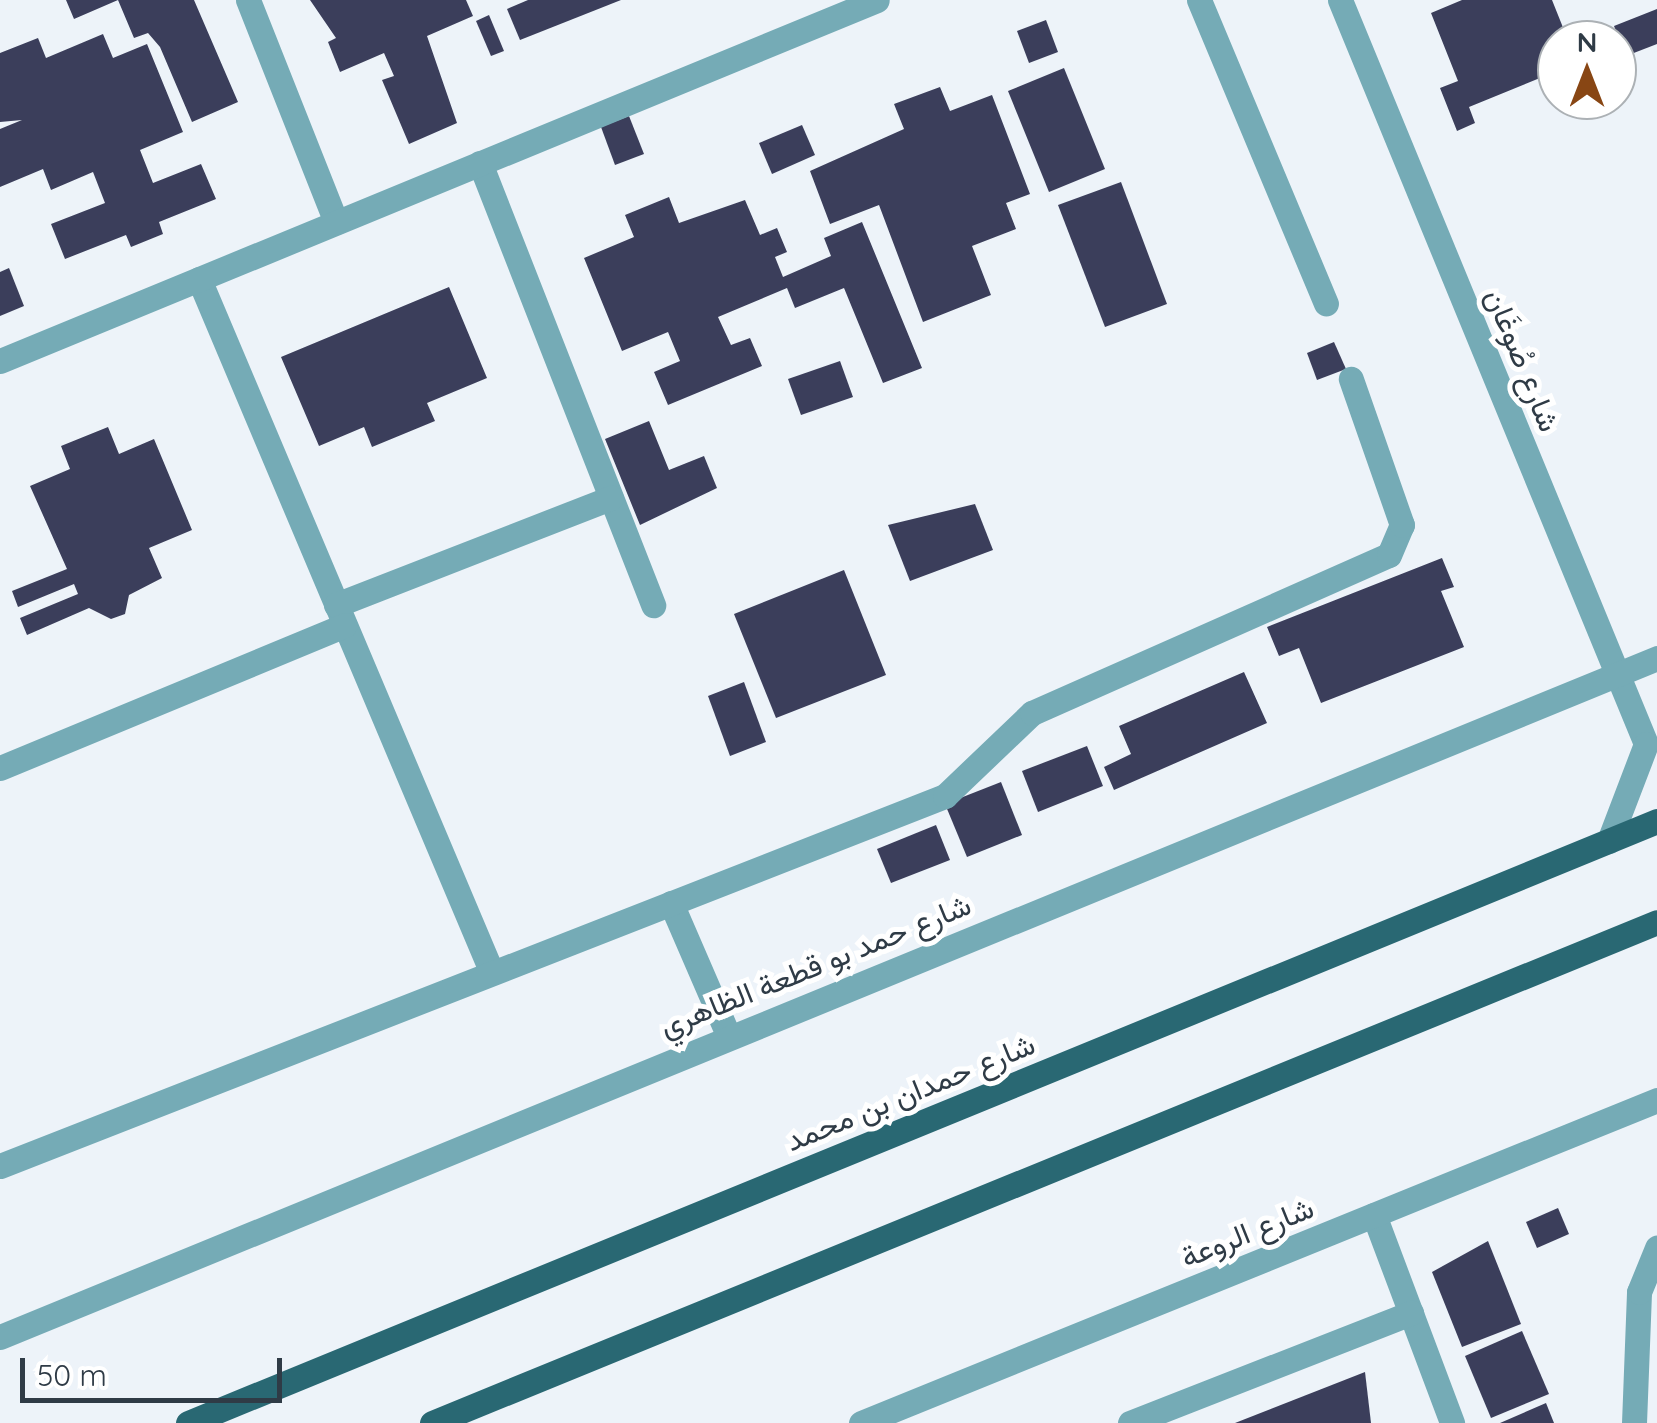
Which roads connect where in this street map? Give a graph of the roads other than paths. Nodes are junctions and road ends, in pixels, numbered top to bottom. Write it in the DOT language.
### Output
graph roads {
  1 [pos="248,0"];
  2 [pos="877,0"];
  3 [pos="1200,0"];
  4 [pos="1340,0"];
  5 [pos="480,163"];
  6 [pos="336,222"];
  7 [pos="199,279"];
  8 [pos="1326,304"];
  9 [pos="0,361"];
  10 [pos="1351,378"];
  11 [pos="611,498"];
  12 [pos="653,605"];
  13 [pos="341,615"];
  14 [pos="1657,658"];
  15 [pos="1617,674"];
  16 [pos="1651,748"];
  17 [pos="0,768"];
  18 [pos="1657,821"];
  19 [pos="1609,841"];
  20 [pos="671,903"];
  21 [pos="1657,922"];
  22 [pos="492,974"];
  23 [pos="728,1035"];
  24 [pos="1657,1100"];
  25 [pos="0,1166"];
  26 [pos="1374,1215"];
  27 [pos="1657,1248"];
  28 [pos="1411,1313"];
  29 [pos="0,1337"];
  30 [pos="446,1420"];
  31 [pos="188,1423"];
  32 [pos="862,1423"];
  33 [pos="1130,1423"];
  34 [pos="1452,1423"];
  35 [pos="1634,1423"];
  1 -- 6 [label="street"];
  2 -- 5 [label="street"];
  3 -- 8 [label="street"];
  4 -- 15 [label="street, شارع صُوغَان"];
  5 -- 6 [label="street"];
  5 -- 11 [label="street"];
  6 -- 7 [label="street"];
  7 -- 9 [label="street"];
  7 -- 13 [label="street"];
  10 -- 20 [label="street"];
  11 -- 12 [label="street"];
  11 -- 13 [label="street"];
  13 -- 17 [label="street"];
  13 -- 22 [label="street"];
  14 -- 15 [label="street, شارع حمد بو قطعة الظاهري"];
  15 -- 16 [label="street, شارع صُوغَان"];
  15 -- 23 [label="street, شارع حمد بو قطعة الظاهري"];
  16 -- 19 [label="street, شارع صُوغَان"];
  18 -- 19 [label="main road, شارع حمدان بن محمد"];
  19 -- 31 [label="main road, شارع حمدان بن محمد"];
  20 -- 22 [label="street"];
  20 -- 23 [label="street"];
  21 -- 30 [label="main road"];
  22 -- 25 [label="street"];
  23 -- 29 [label="street, شارع حمد بو قطعة الظاهري"];
  24 -- 26 [label="street, شارع الروعة"];
  26 -- 28 [label="street"];
  26 -- 32 [label="street, شارع الروعة"];
  27 -- 35 [label="street"];
  28 -- 33 [label="street"];
  28 -- 34 [label="street"];
}
